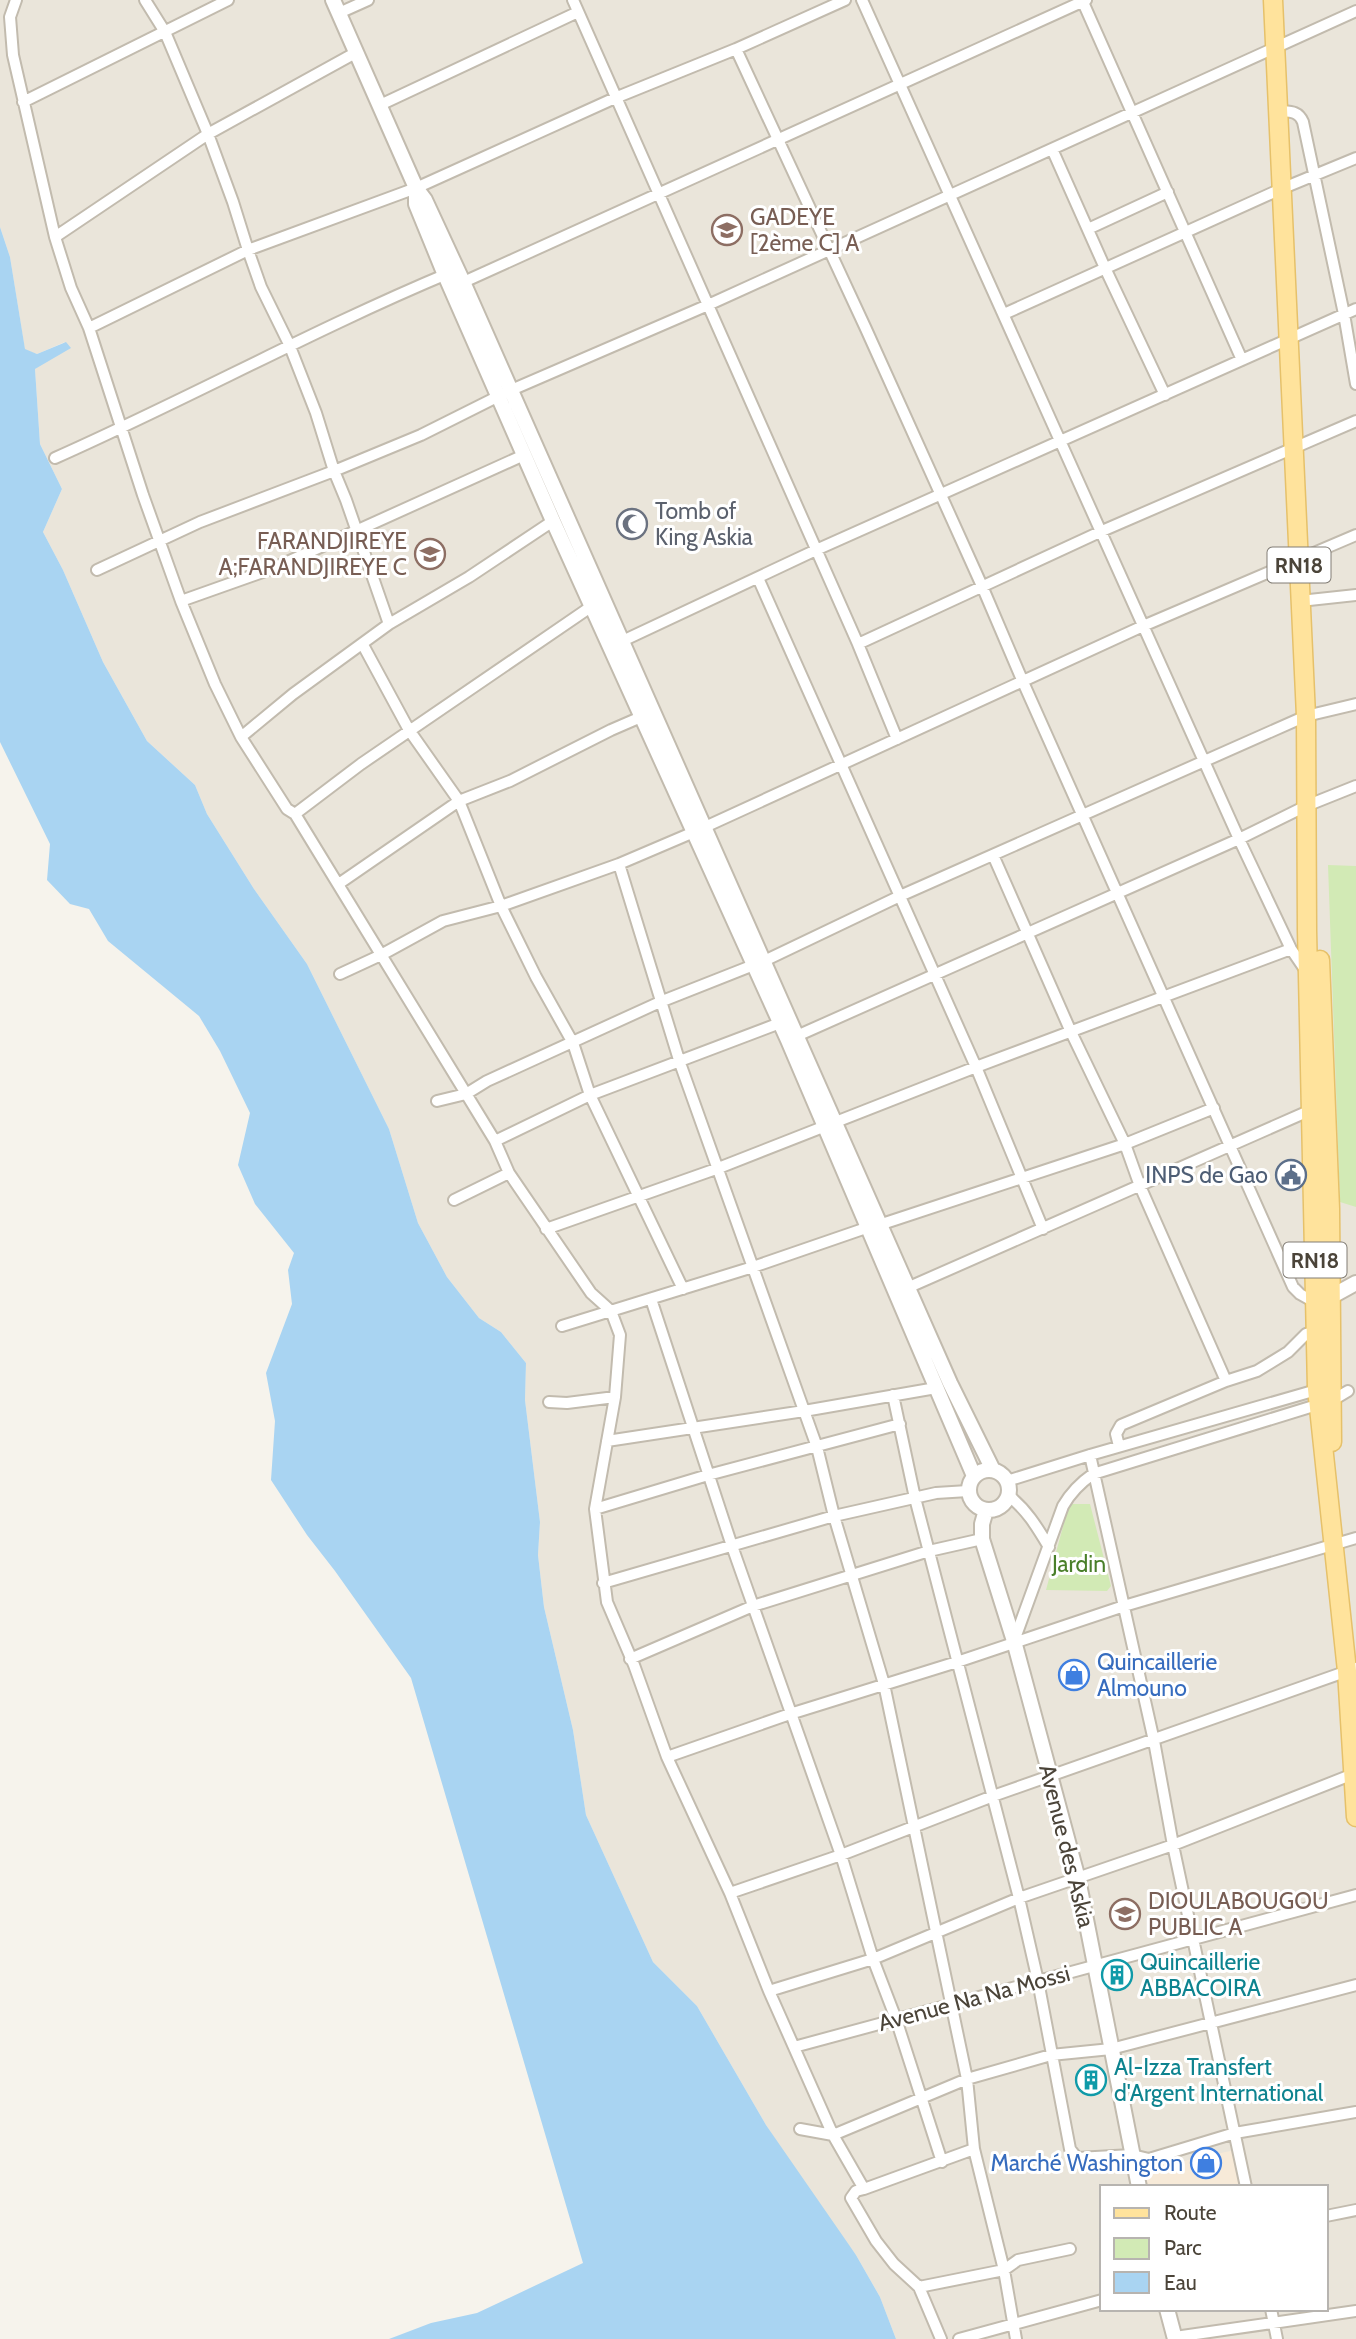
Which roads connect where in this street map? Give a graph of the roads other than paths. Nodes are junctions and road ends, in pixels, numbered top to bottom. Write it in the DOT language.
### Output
graph roads {
  1 [pos="16,0"];
  2 [pos="145,0"];
  3 [pos="228,0"];
  4 [pos="368,0"];
  5 [pos="573,0"];
  6 [pos="845,0"];
  7 [pos="862,0"];
  8 [pos="1084,0"];
  9 [pos="1273,0"];
  10 [pos="336,6"];
  11 [pos="1356,11"];
  12 [pos="578,12"];
  13 [pos="165,32"];
  14 [pos="736,48"];
  15 [pos="1274,50"];
  16 [pos="357,52"];
  17 [pos="900,83"];
  18 [pos="615,98"];
  19 [pos="23,102"];
  20 [pos="380,105"];
  21 [pos="1278,111"];
  22 [pos="1133,113"];
  23 [pos="208,134"];
  24 [pos="778,139"];
  25 [pos="1052,149"];
  26 [pos="1356,158"];
  27 [pos="1314,175"];
  28 [pos="416,188"];
  29 [pos="1280,189"];
  30 [pos="1168,192"];
  31 [pos="657,194"];
  32 [pos="951,195"];
  33 [pos="1088,229"];
  34 [pos="1186,232"];
  35 [pos="55,237"];
  36 [pos="247,250"];
  37 [pos="829,250"];
  38 [pos="1105,268"];
  39 [pos="454,279"];
  40 [pos="708,304"];
  41 [pos="1356,309"];
  42 [pos="1004,314"];
  43 [pos="1344,314"];
  44 [pos="89,328"];
  45 [pos="1287,340"];
  46 [pos="289,344"];
  47 [pos="1241,360"];
  48 [pos="1356,384"];
  49 [pos="504,394"];
  50 [pos="1165,395"];
  51 [pos="1356,421"];
  52 [pos="122,428"];
  53 [pos="1061,442"];
  54 [pos="1293,450"];
  55 [pos="524,455"];
  56 [pos="55,458"];
  57 [pos="334,471"];
  58 [pos="941,496"];
  59 [pos="553,521"];
  60 [pos="356,531"];
  61 [pos="1102,531"];
  62 [pos="1356,534"];
  63 [pos="159,540"];
  64 [pos="816,550"];
  65 [pos="1299,560"];
  66 [pos="97,570"];
  67 [pos="758,578"];
  68 [pos="982,586"];
  69 [pos="1356,595"];
  70 [pos="181,601"];
  71 [pos="1300,601"];
  72 [pos="592,606"];
  73 [pos="389,624"];
  74 [pos="1143,626"];
  75 [pos="616,643"];
  76 [pos="858,644"];
  77 [pos="363,645"];
  78 [pos="1023,682"];
  79 [pos="1356,704"];
  80 [pos="1306,716"];
  81 [pos="642,717"];
  82 [pos="409,730"];
  83 [pos="241,737"];
  84 [pos="897,739"];
  85 [pos="1205,761"];
  86 [pos="841,764"];
  87 [pos="1356,786"];
  88 [pos="459,801"];
  89 [pos="1306,806"];
  90 [pos="295,814"];
  91 [pos="1083,815"];
  92 [pos="699,830"];
  93 [pos="1238,839"];
  94 [pos="993,855"];
  95 [pos="619,864"];
  96 [pos="340,883"];
  97 [pos="1117,893"];
  98 [pos="900,896"];
  99 [pos="501,906"];
  100 [pos="1027,933"];
  101 [pos="1291,949"];
  102 [pos="381,955"];
  103 [pos="759,963"];
  104 [pos="340,974"];
  105 [pos="934,974"];
  106 [pos="1309,976"];
  107 [pos="1164,997"];
  108 [pos="660,1002"];
  109 [pos="780,1023"];
  110 [pos="1071,1032"];
  111 [pos="793,1038"];
  112 [pos="573,1043"];
  113 [pos="680,1063"];
  114 [pos="976,1067"];
  115 [pos="466,1094"];
  116 [pos="590,1095"];
  117 [pos="437,1101"];
  118 [pos="1214,1108"];
  119 [pos="1311,1110"];
  120 [pos="829,1124"];
  121 [pos="495,1141"];
  122 [pos="1125,1144"];
  123 [pos="1230,1146"];
  124 [pos="716,1169"];
  125 [pos="509,1173"];
  126 [pos="1021,1178"];
  127 [pos="1140,1186"];
  128 [pos="638,1196"];
  129 [pos="454,1200"];
  130 [pos="874,1226"];
  131 [pos="546,1229"];
  132 [pos="1043,1229"];
  133 [pos="753,1267"];
  134 [pos="1356,1283"];
  135 [pos="907,1288"];
  136 [pos="683,1289"];
  137 [pos="651,1299"];
  138 [pos="1324,1301"];
  139 [pos="611,1311"];
  140 [pos="562,1326"];
  141 [pos="1316,1331"];
  142 [pos="1226,1381"];
  143 [pos="936,1388"];
  144 [pos="1334,1393"];
  145 [pos="893,1395"];
  146 [pos="615,1397"];
  147 [pos="550,1402"];
  148 [pos="804,1412"];
  149 [pos="900,1424"];
  150 [pos="693,1429"];
  151 [pos="607,1441"];
  152 [pos="1119,1446"];
  153 [pos="817,1447"];
  154 [pos="1090,1455"];
  155 [pos="992,1470"];
  156 [pos="1093,1474"];
  157 [pos="708,1475"];
  158 [pos="975,1476"];
  159 [pos="1007,1488"];
  160 [pos="968,1491"];
  161 [pos="915,1497"];
  162 [pos="595,1509"];
  163 [pos="986,1510"];
  164 [pos="834,1516"];
  165 [pos="1356,1538"];
  166 [pos="982,1539"];
  167 [pos="1334,1545"];
  168 [pos="732,1546"];
  169 [pos="1049,1547"];
  170 [pos="929,1551"];
  171 [pos="852,1574"];
  172 [pos="603,1583"];
  173 [pos="753,1606"];
  174 [pos="1124,1606"];
  175 [pos="1014,1641"];
  176 [pos="629,1659"];
  177 [pos="957,1662"];
  178 [pos="1352,1670"];
  179 [pos="884,1684"];
  180 [pos="790,1714"];
  181 [pos="1154,1741"];
  182 [pos="667,1757"];
  183 [pos="1355,1773"];
  184 [pos="1050,1777"];
  185 [pos="993,1796"];
  186 [pos="1356,1817"];
  187 [pos="912,1828"];
  188 [pos="1172,1845"];
  189 [pos="841,1855"];
  190 [pos="1078,1879"];
  191 [pos="730,1893"];
  192 [pos="1356,1895"];
  193 [pos="1019,1898"];
  194 [pos="936,1934"];
  195 [pos="1193,1939"];
  196 [pos="873,1959"];
  197 [pos="1096,1965"];
  198 [pos="1038,1981"];
  199 [pos="1356,1985"];
  200 [pos="769,1992"];
  201 [pos="952,2004"];
  202 [pos="897,2019"];
  203 [pos="1212,2022"];
  204 [pos="794,2047"];
  205 [pos="1111,2049"];
  206 [pos="1051,2055"];
  207 [pos="967,2079"];
  208 [pos="921,2098"];
  209 [pos="1356,2112"];
  210 [pos="800,2129"];
  211 [pos="1235,2133"];
  212 [pos="833,2135"];
  213 [pos="974,2149"];
  214 [pos="1132,2155"];
  215 [pos="942,2162"];
  216 [pos="1139,2185"];
  217 [pos="1247,2185"];
  218 [pos="864,2189"];
  219 [pos="1356,2210"];
  220 [pos="1328,2216"];
  221 [pos="1070,2249"];
  222 [pos="1004,2270"];
  223 [pos="919,2287"];
  224 [pos="1100,2301"];
  225 [pos="1168,2311"];
  226 [pos="1271,2311"];
  227 [pos="1356,2311"];
  228 [pos="1274,2323"];
  229 [pos="1012,2324"];
  230 [pos="1175,2338"];
  231 [pos="941,2339"];
  232 [pos="959,2339"];
  233 [pos="1016,2339"];
  234 [pos="1278,2339"];
  1 -- 19 [label="street"];
  2 -- 13 [label="street"];
  3 -- 13 [label="street"];
  4 -- 10 [label="street"];
  5 -- 12 [label="street"];
  6 -- 14 [label="street"];
  7 -- 17 [label="street"];
  8 -- 17 [label="street"];
  8 -- 22 [label="street"];
  9 -- 15 [label="main road, RN18"];
  10 -- 16 [label="street"];
  11 -- 15 [label="street"];
  12 -- 18 [label="street"];
  12 -- 20 [label="street"];
  13 -- 19 [label="street"];
  13 -- 23 [label="street"];
  14 -- 18 [label="street"];
  14 -- 24 [label="street"];
  15 -- 21 [label="main road, RN18"];
  15 -- 22 [label="street"];
  16 -- 20 [label="street"];
  16 -- 23 [label="street"];
  17 -- 24 [label="street"];
  17 -- 32 [label="street"];
  18 -- 28 [label="street"];
  18 -- 31 [label="street"];
  19 -- 35 [label="street"];
  20 -- 28 [label="street"];
  21 -- 27 [label="street"];
  21 -- 29 [label="main road, RN18"];
  22 -- 25 [label="street"];
  22 -- 30 [label="street"];
  23 -- 35 [label="street"];
  23 -- 36 [label="street"];
  24 -- 31 [label="street"];
  24 -- 37 [label="street"];
  25 -- 32 [label="street"];
  25 -- 33 [label="street"];
  26 -- 27 [label="street"];
  27 -- 29 [label="street"];
  27 -- 43 [label="street"];
  28 -- 36 [label="street"];
  28 -- 39 [label="street"];
  29 -- 34 [label="street"];
  29 -- 45 [label="main road, RN18"];
  30 -- 33 [label="street"];
  30 -- 34 [label="street"];
  31 -- 39 [label="street"];
  31 -- 40 [label="street"];
  32 -- 37 [label="street"];
  32 -- 42 [label="street"];
  33 -- 38 [label="street"];
  34 -- 38 [label="street"];
  34 -- 47 [label="street"];
  35 -- 44 [label="street"];
  36 -- 44 [label="street"];
  36 -- 46 [label="street"];
  37 -- 40 [label="street"];
  37 -- 58 [label="street"];
  38 -- 42 [label="street"];
  38 -- 50 [label="street"];
  39 -- 46 [label="street"];
  39 -- 49 [label="street"];
  40 -- 49 [label="street"];
  40 -- 64 [label="street"];
  41 -- 43 [label="street"];
  42 -- 53 [label="street"];
  43 -- 45 [label="street"];
  43 -- 48 [label="street"];
  44 -- 52 [label="street"];
  45 -- 47 [label="street"];
  45 -- 54 [label="main road, RN18"];
  46 -- 52 [label="street"];
  46 -- 57 [label="street"];
  47 -- 50 [label="street"];
  49 -- 55 [label="street"];
  49 -- 57 [label="street"];
  49 -- 75 [label="street"];
  50 -- 53 [label="street"];
  51 -- 54 [label="street"];
  52 -- 56 [label="street"];
  52 -- 63 [label="street"];
  53 -- 58 [label="street"];
  53 -- 61 [label="street"];
  54 -- 61 [label="street"];
  54 -- 65 [label="main road, RN18"];
  55 -- 59 [label="street"];
  55 -- 60 [label="street"];
  57 -- 60 [label="street"];
  57 -- 63 [label="street"];
  58 -- 64 [label="street"];
  58 -- 68 [label="street"];
  59 -- 72 [label="street"];
  59 -- 73 [label="street"];
  60 -- 70 [label="street"];
  60 -- 73 [label="street"];
  61 -- 68 [label="street"];
  61 -- 74 [label="street"];
  62 -- 65 [label="street"];
  63 -- 66 [label="street"];
  63 -- 70 [label="street"];
  64 -- 67 [label="street"];
  64 -- 76 [label="street"];
  65 -- 71 [label="main road, RN18"];
  65 -- 74 [label="street"];
  67 -- 75 [label="street"];
  67 -- 86 [label="street"];
  68 -- 76 [label="street"];
  68 -- 78 [label="street"];
  69 -- 71 [label="street"];
  70 -- 83 [label="street"];
  71 -- 80 [label="main road, RN18"];
  72 -- 75 [label="street"];
  72 -- 82 [label="street"];
  73 -- 77 [label="street"];
  74 -- 78 [label="street"];
  74 -- 85 [label="street"];
  75 -- 81 [label="street"];
  75 -- 92 [label="street"];
  76 -- 84 [label="street"];
  77 -- 82 [label="street"];
  77 -- 83 [label="street"];
  78 -- 84 [label="street"];
  78 -- 91 [label="street"];
  79 -- 80 [label="street"];
  80 -- 85 [label="street"];
  80 -- 89 [label="main road, RN18"];
  81 -- 88 [label="street"];
  81 -- 92 [label="street"];
  82 -- 88 [label="street"];
  82 -- 90 [label="street"];
  83 -- 90 [label="street"];
  84 -- 86 [label="street"];
  85 -- 91 [label="street"];
  85 -- 93 [label="street"];
  86 -- 92 [label="street"];
  86 -- 98 [label="street"];
  87 -- 89 [label="street"];
  88 -- 96 [label="street"];
  88 -- 99 [label="street"];
  89 -- 93 [label="street"];
  89 -- 106 [label="main road, RN18"];
  89 -- 138 [label="main road, RN18"];
  90 -- 96 [label="street"];
  91 -- 94 [label="street"];
  91 -- 97 [label="street"];
  92 -- 95 [label="street"];
  92 -- 103 [label="street"];
  93 -- 97 [label="street"];
  93 -- 101 [label="street"];
  94 -- 98 [label="street"];
  94 -- 100 [label="street"];
  95 -- 99 [label="street"];
  95 -- 108 [label="street"];
  96 -- 102 [label="street"];
  97 -- 100 [label="street"];
  97 -- 107 [label="street"];
  98 -- 103 [label="street"];
  98 -- 105 [label="street"];
  99 -- 102 [label="street"];
  99 -- 112 [label="street"];
  100 -- 105 [label="street"];
  100 -- 110 [label="street"];
  101 -- 106 [label="street"];
  101 -- 107 [label="street"];
  102 -- 104 [label="street"];
  102 -- 115 [label="street"];
  103 -- 108 [label="street"];
  103 -- 109 [label="street"];
  103 -- 111 [label="street"];
  105 -- 111 [label="street"];
  105 -- 114 [label="street"];
  106 -- 119 [label="main road, RN18"];
  107 -- 110 [label="street"];
  107 -- 118 [label="street"];
  108 -- 112 [label="street"];
  108 -- 113 [label="street"];
  109 -- 111 [label="street"];
  109 -- 113 [label="street"];
  110 -- 114 [label="street"];
  110 -- 122 [label="street"];
  111 -- 120 [label="street"];
  112 -- 115 [label="street"];
  112 -- 116 [label="street"];
  113 -- 116 [label="street"];
  113 -- 124 [label="street"];
  114 -- 120 [label="street"];
  114 -- 126 [label="street"];
  115 -- 117 [label="street"];
  115 -- 121 [label="street"];
  116 -- 121 [label="street"];
  116 -- 128 [label="street"];
  118 -- 122 [label="street"];
  118 -- 123 [label="street"];
  119 -- 123 [label="street"];
  119 -- 138 [label="main road, RN18"];
  120 -- 124 [label="street"];
  120 -- 130 [label="street"];
  121 -- 125 [label="street"];
  122 -- 126 [label="street"];
  122 -- 127 [label="street"];
  123 -- 127 [label="street"];
  123 -- 138 [label="street"];
  124 -- 128 [label="street"];
  124 -- 133 [label="street"];
  125 -- 129 [label="street"];
  125 -- 131 [label="street"];
  126 -- 130 [label="street"];
  126 -- 132 [label="street"];
  127 -- 132 [label="street"];
  127 -- 142 [label="street"];
  128 -- 131 [label="street"];
  128 -- 136 [label="street"];
  130 -- 133 [label="street"];
  130 -- 135 [label="street"];
  130 -- 143 [label="street"];
  131 -- 139 [label="street"];
  132 -- 135 [label="street"];
  133 -- 136 [label="street"];
  133 -- 148 [label="street"];
  134 -- 138 [label="street"];
  135 -- 155 [label="street"];
  136 -- 137 [label="street"];
  137 -- 139 [label="street"];
  137 -- 150 [label="street"];
  138 -- 141 [label="main road, RN18"];
  138 -- 144 [label="main road, RN18"];
  139 -- 140 [label="street"];
  139 -- 146 [label="street"];
  141 -- 142 [label="street"];
  141 -- 144 [label="main road, RN18"];
  142 -- 152 [label="street"];
  143 -- 145 [label="street"];
  143 -- 158 [label="street"];
  144 -- 152 [label="street"];
  144 -- 156 [label="street"];
  144 -- 167 [label="main road, RN18"];
  145 -- 148 [label="street"];
  145 -- 149 [label="street"];
  146 -- 147 [label="street"];
  146 -- 151 [label="street"];
  148 -- 150 [label="street"];
  148 -- 153 [label="street"];
  149 -- 153 [label="street"];
  149 -- 161 [label="street"];
  150 -- 151 [label="street"];
  150 -- 157 [label="street"];
  151 -- 162 [label="street"];
  152 -- 154 [label="street"];
  153 -- 157 [label="street"];
  153 -- 164 [label="street"];
  154 -- 156 [label="street"];
  154 -- 159 [label="street"];
  155 -- 158 [label="street"];
  155 -- 159 [label="street"];
  156 -- 169 [label="street"];
  156 -- 174 [label="street"];
  157 -- 162 [label="street"];
  157 -- 168 [label="street"];
  158 -- 160 [label="street"];
  159 -- 163 [label="street"];
  159 -- 169 [label="street"];
  160 -- 161 [label="street"];
  160 -- 163 [label="street"];
  161 -- 164 [label="street"];
  161 -- 170 [label="street"];
  162 -- 172 [label="street"];
  163 -- 166 [label="street, Avenue des Askia"];
  164 -- 168 [label="street"];
  164 -- 171 [label="street"];
  165 -- 167 [label="street"];
  166 -- 170 [label="street"];
  166 -- 175 [label="street, Avenue des Askia"];
  167 -- 174 [label="street"];
  167 -- 178 [label="main road, RN18"];
  168 -- 172 [label="street"];
  168 -- 173 [label="street"];
  169 -- 175 [label="street"];
  170 -- 171 [label="street"];
  170 -- 177 [label="street"];
  171 -- 173 [label="street"];
  171 -- 179 [label="street"];
  172 -- 176 [label="street"];
  173 -- 176 [label="street"];
  173 -- 180 [label="street"];
  174 -- 175 [label="street"];
  174 -- 181 [label="street"];
  175 -- 177 [label="street"];
  175 -- 184 [label="street, Avenue des Askia"];
  176 -- 182 [label="street"];
  177 -- 179 [label="street"];
  177 -- 185 [label="street"];
  178 -- 181 [label="street"];
  178 -- 183 [label="main road, RN18"];
  179 -- 180 [label="street"];
  179 -- 187 [label="street"];
  180 -- 182 [label="street"];
  180 -- 189 [label="street"];
  181 -- 184 [label="street"];
  181 -- 188 [label="street"];
  182 -- 191 [label="street"];
  183 -- 186 [label="main road, RN18"];
  183 -- 188 [label="street"];
  184 -- 185 [label="street"];
  184 -- 190 [label="street, Avenue des Askia"];
  185 -- 187 [label="street"];
  185 -- 193 [label="street"];
  187 -- 189 [label="street"];
  187 -- 194 [label="street"];
  188 -- 190 [label="street"];
  188 -- 195 [label="street"];
  189 -- 191 [label="street"];
  189 -- 196 [label="street"];
  190 -- 193 [label="street"];
  190 -- 197 [label="street, Avenue des Askia"];
  191 -- 200 [label="street"];
  192 -- 195 [label="street, Avenue Na Na Mossi"];
  193 -- 194 [label="street"];
  193 -- 198 [label="street"];
  194 -- 196 [label="street"];
  194 -- 201 [label="street"];
  195 -- 197 [label="street, Avenue Na Na Mossi"];
  195 -- 203 [label="street"];
  196 -- 200 [label="street"];
  196 -- 202 [label="street"];
  197 -- 198 [label="street, Avenue Na Na Mossi"];
  197 -- 205 [label="street, Avenue des Askia"];
  198 -- 201 [label="street, Avenue Na Na Mossi"];
  198 -- 206 [label="street"];
  199 -- 203 [label="street"];
  200 -- 204 [label="street"];
  201 -- 202 [label="street, Avenue Na Na Mossi"];
  201 -- 207 [label="street"];
  202 -- 204 [label="street, Avenue Na Na Mossi"];
  202 -- 208 [label="street"];
  203 -- 205 [label="street"];
  203 -- 211 [label="street"];
  204 -- 212 [label="street"];
  205 -- 206 [label="street"];
  205 -- 214 [label="street, Avenue des Askia"];
  206 -- 207 [label="street"];
  206 -- 214 [label="street"];
  207 -- 208 [label="street"];
  207 -- 213 [label="street"];
  208 -- 212 [label="street"];
  208 -- 215 [label="street"];
  209 -- 211 [label="street"];
  210 -- 212 [label="street"];
  211 -- 214 [label="street"];
  211 -- 217 [label="street"];
  212 -- 218 [label="street"];
  213 -- 215 [label="street"];
  213 -- 222 [label="street"];
  214 -- 216 [label="street, Avenue des Askia"];
  215 -- 218 [label="street"];
  218 -- 223 [label="street"];
  219 -- 220 [label="street"];
  221 -- 222 [label="street"];
  222 -- 223 [label="street"];
  222 -- 229 [label="street"];
  223 -- 231 [label="street"];
  224 -- 229 [label="street"];
  225 -- 230 [label="street"];
  226 -- 228 [label="street"];
  227 -- 228 [label="street"];
  228 -- 230 [label="street"];
  228 -- 234 [label="street"];
  229 -- 232 [label="street"];
  229 -- 233 [label="street"];
}
